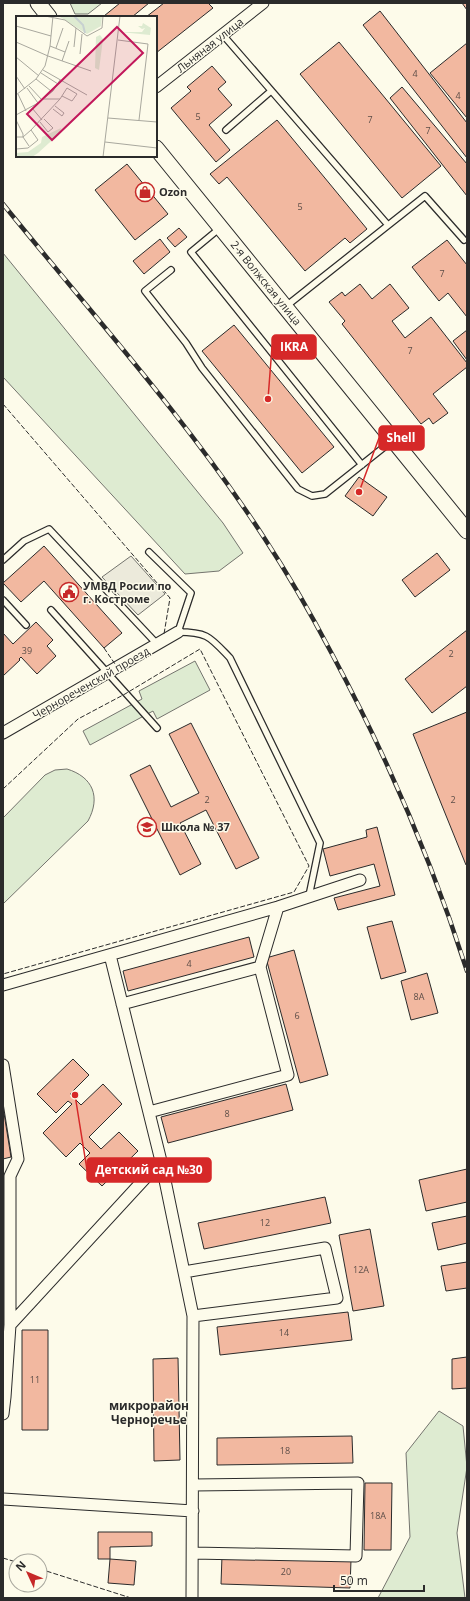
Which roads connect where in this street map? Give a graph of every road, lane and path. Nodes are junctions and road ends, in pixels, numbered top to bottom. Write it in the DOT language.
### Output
graph roads {
  1 [pos="38,3"];
  2 [pos="263,3"];
  3 [pos="48,16"];
  4 [pos="223,35"];
  5 [pos="157,86"];
  6 [pos="271,91"];
  7 [pos="226,130"];
  8 [pos="157,149"];
  9 [pos="388,224"];
  10 [pos="221,228"];
  11 [pos="464,240"];
  12 [pos="170,270"];
  13 [pos="285,307"];
  14 [pos="393,440"];
  15 [pos="362,465"];
  16 [pos="467,531"];
  17 [pos="149,552"];
  18 [pos="3,560"];
  19 [pos="3,600"];
  20 [pos="52,610"];
  21 [pos="26,625"];
  22 [pos="178,632"];
  23 [pos="157,644"];
  24 [pos="107,673"];
  25 [pos="157,728"];
  26 [pos="3,733"];
  27 [pos="360,880"];
  28 [pos="309,896"];
  29 [pos="278,906"];
  30 [pos="110,955"];
  31 [pos="260,967"];
  32 [pos="3,985"];
  33 [pos="122,1004"];
  34 [pos="3,1065"];
  35 [pos="149,1112"];
  36 [pos="161,1161"];
  37 [pos="7,1175"];
  38 [pos="184,1272"];
  39 [pos="193,1316"];
  40 [pos="10,1325"];
  41 [pos="6,1336"];
  42 [pos="4,1397"];
  43 [pos="3,1414"];
  44 [pos="193,1485"];
  45 [pos="3,1499"];
  46 [pos="193,1510"];
  47 [pos="193,1553"];
  48 [pos="192,1598"];
  1 -- 3 [label="street"];
  2 -- 4 [label="street, Льняная улица"];
  4 -- 5 [label="street, Льняная улица"];
  4 -- 6 [label="lane"];
  6 -- 7 [label="lane"];
  6 -- 9 [label="lane"];
  8 -- 10 [label="street, 2-я Волжская улица"];
  9 -- 11 [label="lane"];
  9 -- 13 [label="lane"];
  10 -- 13 [label="street, 2-я Волжская улица"];
  10 -- 15 [label="lane"];
  12 -- 15 [label="lane"];
  13 -- 14 [label="street, 2-я Волжская улица"];
  14 -- 15 [label="lane"];
  14 -- 16 [label="street, 2-я Волжская улица"];
  17 -- 22 [label="lane"];
  18 -- 23 [label="lane"];
  19 -- 21 [label="lane"];
  20 -- 24 [label="lane"];
  22 -- 23 [label="street, Чернореченский проезд"];
  22 -- 28 [label="lane"];
  23 -- 24 [label="street, Чернореченский проезд"];
  24 -- 25 [label="lane"];
  24 -- 26 [label="street, Чернореченский проезд"];
  27 -- 28 [label="street"];
  28 -- 29 [label="street"];
  29 -- 30 [label="street"];
  29 -- 31 [label="street"];
  30 -- 32 [label="street"];
  30 -- 33 [label="street"];
  31 -- 33 [label="street"];
  31 -- 35 [label="street"];
  33 -- 35 [label="street"];
  34 -- 37 [label="street"];
  35 -- 36 [label="street"];
  36 -- 38 [label="street"];
  36 -- 40 [label="street"];
  37 -- 40 [label="street"];
  38 -- 39 [label="street"];
  38 -- 39 [label="street"];
  39 -- 44 [label="street"];
  40 -- 41 [label="street"];
  41 -- 42 [label="street"];
  42 -- 43 [label="street"];
  44 -- 46 [label="street"];
  44 -- 47 [label="street"];
  45 -- 46 [label="street"];
  46 -- 47 [label="street"];
  47 -- 48 [label="street"];
}
